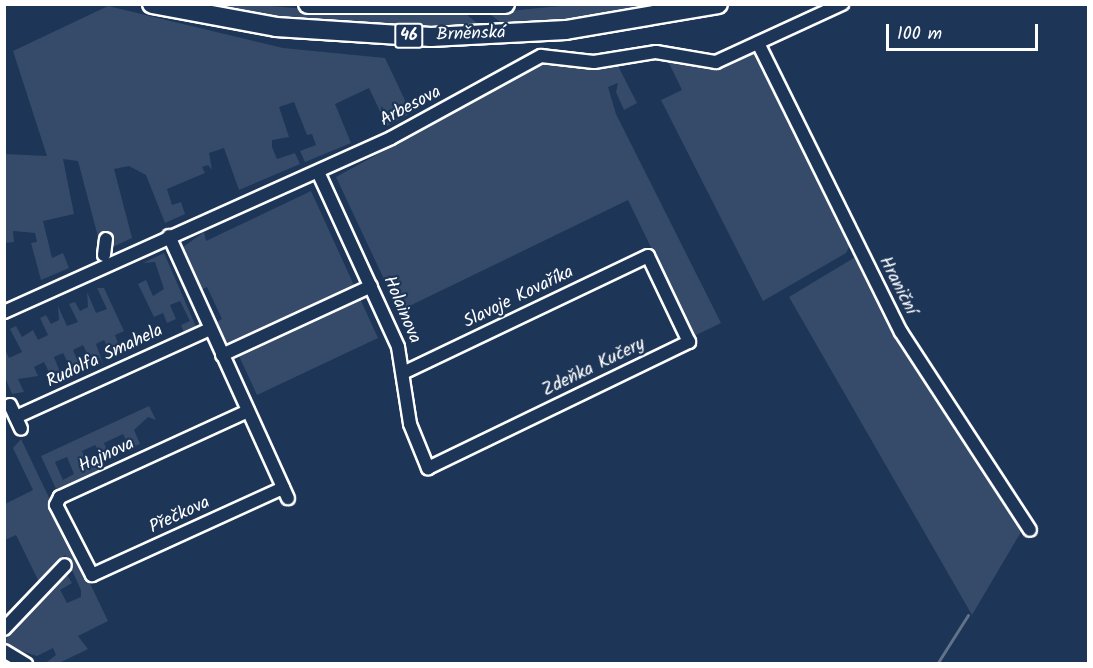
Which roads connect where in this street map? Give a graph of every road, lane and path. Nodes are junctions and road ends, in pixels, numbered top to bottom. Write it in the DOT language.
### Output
graph roads {
  1 [pos="152,4"];
  2 [pos="308,4"];
  3 [pos="505,4"];
  4 [pos="718,4"];
  5 [pos="842,4"];
  6 [pos="758,43"];
  7 [pos="318,172"];
  8 [pos="169,236"];
  9 [pos="106,239"];
  10 [pos="104,255"];
  11 [pos="648,256"];
  12 [pos="371,286"];
  13 [pos="4,312"];
  14 [pos="210,328"];
  15 [pos="222,355"];
  16 [pos="405,372"];
  17 [pos="10,405"];
  18 [pos="248,411"];
  19 [pos="16,417"];
  20 [pos="21,429"];
  21 [pos="428,468"];
  22 [pos="1030,530"];
  23 [pos="65,565"];
  24 [pos="91,575"];
  25 [pos="4,629"];
  26 [pos="4,651"];
  27 [pos="26,663"];
  1 -- 4 [label="main road, Brněnská / 46"];
  2 -- 3 [label="main road, Brněnská / 46"];
  5 -- 6 [label="street, Arbesova"];
  6 -- 7 [label="street, Arbesova"];
  6 -- 22 [label="street, Hraniční"];
  7 -- 8 [label="street, Arbesova"];
  7 -- 12 [label="street, Holainova"];
  8 -- 13 [label="street, Arbesova"];
  8 -- 14 [label="street"];
  9 -- 10 [label="street"];
  11 -- 16 [label="street, Slavoje Kovaříka"];
  11 -- 21 [label="street, Zdeňka Kučery"];
  12 -- 15 [label="street"];
  12 -- 16 [label="street, Holainova"];
  14 -- 15 [label="street"];
  14 -- 19 [label="street, Rudolfa Smahela"];
  15 -- 18 [label="street"];
  16 -- 21 [label="street, Holainova"];
  17 -- 19 [label="street"];
  18 -- 24 [label="street, Hajnova"];
  18 -- 24 [label="street, Přečkova"];
  19 -- 20 [label="street"];
  23 -- 25 [label="street"];
  26 -- 27 [label="street"];
}
